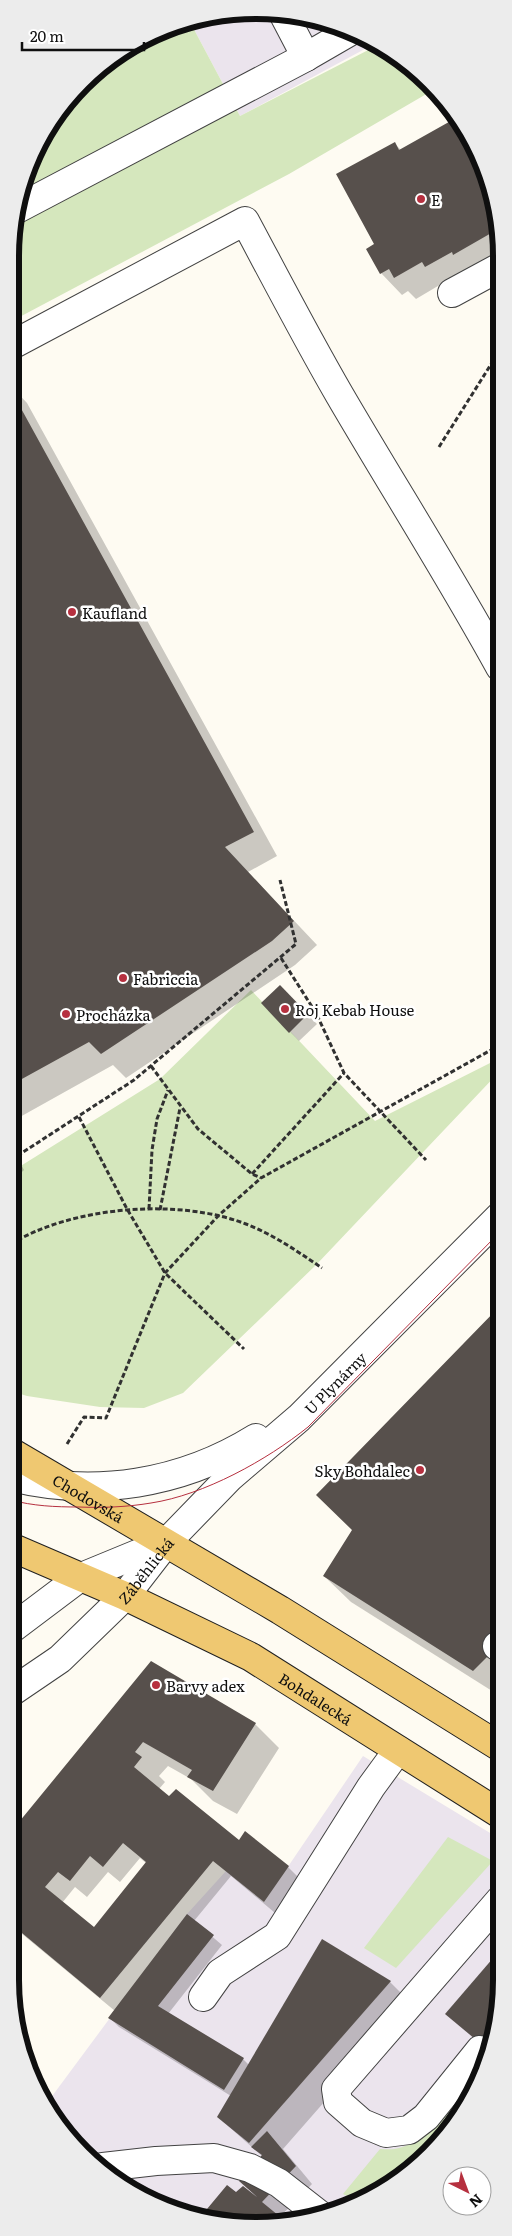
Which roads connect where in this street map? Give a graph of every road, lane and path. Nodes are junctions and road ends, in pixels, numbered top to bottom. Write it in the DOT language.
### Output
graph roads {
  1 [pos="288,21"];
  2 [pos="343,35"];
  3 [pos="306,57"];
  4 [pos="24,205"];
  5 [pos="493,271"];
  6 [pos="452,293"];
  7 [pos="19,341"];
  8 [pos="493,361"];
  9 [pos="439,447"];
  10 [pos="493,655"];
  11 [pos="280,880"];
  12 [pos="281,958"];
  13 [pos="493,1049"];
  14 [pos="151,1066"];
  15 [pos="344,1073"];
  16 [pos="168,1090"];
  17 [pos="181,1107"];
  18 [pos="381,1110"];
  19 [pos="79,1117"];
  20 [pos="19,1155"];
  21 [pos="426,1160"];
  22 [pos="252,1174"];
  23 [pos="261,1178"];
  24 [pos="127,1209"];
  25 [pos="149,1210"];
  26 [pos="160,1210"];
  27 [pos="493,1211"];
  28 [pos="218,1216"];
  29 [pos="493,1223"];
  30 [pos="19,1239"];
  31 [pos="322,1268"];
  32 [pos="165,1273"];
  33 [pos="244,1349"];
  34 [pos="71,1439"];
  35 [pos="19,1457"];
  36 [pos="19,1479"];
  37 [pos="67,1485"];
  38 [pos="166,1543"];
  39 [pos="19,1551"];
  40 [pos="79,1578"];
  41 [pos="125,1596"];
  42 [pos="19,1623"];
  43 [pos="19,1687"];
  44 [pos="493,1738"];
  45 [pos="398,1750"];
  46 [pos="493,1810"];
  47 [pos="493,1908"];
  48 [pos="203,1996"];
  49 [pos="480,2050"];
  50 [pos="110,2166"];
  51 [pos="314,2210"];
  1 -- 3 [label="street"];
  2 -- 3 [label="street"];
  3 -- 4 [label="street"];
  5 -- 6 [label="street"];
  7 -- 10 [label="street"];
  8 -- 9 [label="path"];
  11 -- 12 [label="path"];
  12 -- 14 [label="path"];
  12 -- 15 [label="path"];
  13 -- 18 [label="path"];
  14 -- 16 [label="path"];
  14 -- 19 [label="path"];
  15 -- 18 [label="path"];
  15 -- 22 [label="path"];
  16 -- 17 [label="path"];
  16 -- 25 [label="path"];
  17 -- 22 [label="path"];
  17 -- 26 [label="path"];
  18 -- 21 [label="path"];
  18 -- 23 [label="path"];
  19 -- 20 [label="path"];
  19 -- 24 [label="path"];
  22 -- 23 [label="path"];
  23 -- 28 [label="path"];
  24 -- 25 [label="path"];
  24 -- 30 [label="path"];
  24 -- 32 [label="path"];
  25 -- 26 [label="path"];
  26 -- 28 [label="path"];
  27 -- 37 [label="street"];
  28 -- 31 [label="path"];
  28 -- 32 [label="path"];
  29 -- 38 [label="street, U Plynárny"];
  32 -- 33 [label="path"];
  32 -- 34 [label="path"];
  35 -- 37 [label="main road, Chodovská"];
  36 -- 37 [label="street"];
  37 -- 38 [label="main road, Chodovská"];
  38 -- 40 [label="street, Záběhlická"];
  38 -- 41 [label="street, Záběhlická"];
  38 -- 44 [label="main road"];
  39 -- 40 [label="main road"];
  40 -- 41 [label="main road"];
  40 -- 42 [label="street, Záběhlická"];
  41 -- 43 [label="street, Záběhlická"];
  41 -- 45 [label="main road, Bohdalecká"];
  45 -- 46 [label="main road, Bohdalecká"];
  45 -- 48 [label="street"];
  47 -- 49 [label="street"];
  50 -- 51 [label="street"];
}
